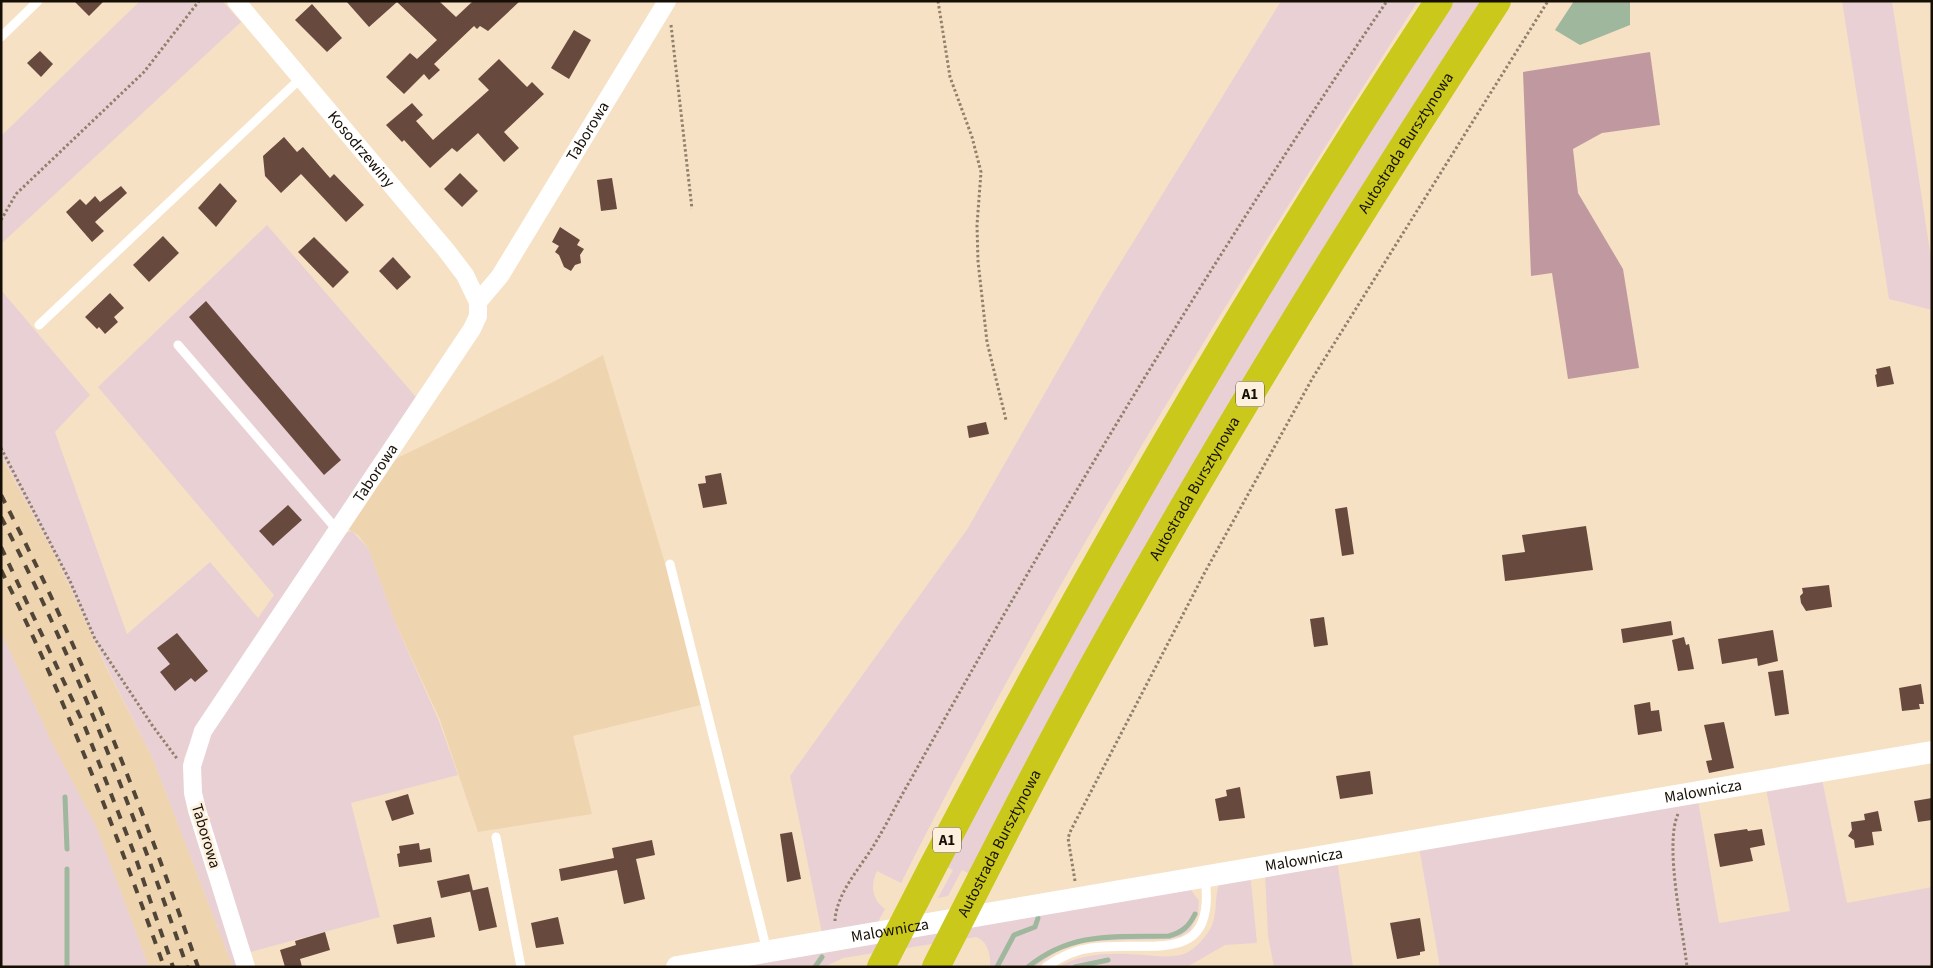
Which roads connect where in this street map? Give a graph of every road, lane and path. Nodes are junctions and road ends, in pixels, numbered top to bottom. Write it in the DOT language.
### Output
graph roads {
  1 [pos="38,1"];
  2 [pos="199,1"];
  3 [pos="236,1"];
  4 [pos="938,1"];
  5 [pos="1387,1"];
  6 [pos="1439,1"];
  7 [pos="1497,1"];
  8 [pos="1548,1"];
  9 [pos="666,3"];
  10 [pos="1,37"];
  11 [pos="302,76"];
  12 [pos="692,209"];
  13 [pos="1,220"];
  14 [pos="478,302"];
  15 [pos="39,325"];
  16 [pos="178,345"];
  17 [pos="1006,420"];
  18 [pos="1,448"];
  19 [pos="338,532"];
  20 [pos="670,564"];
  21 [pos="1932,752"];
  22 [pos="192,779"];
  23 [pos="1688,793"];
  24 [pos="496,837"];
  25 [pos="1204,875"];
  26 [pos="1077,897"];
  27 [pos="838,938"];
  28 [pos="767,951"];
  29 [pos="885,960"];
  30 [pos="246,967"];
  31 [pos="521,967"];
  32 [pos="677,967"];
  33 [pos="936,967"];
  34 [pos="1046,967"];
  35 [pos="1687,967"];
  1 -- 10 [label="lane"];
  2 -- 13 [label="path"];
  3 -- 11 [label="street, Kosodrzewiny"];
  4 -- 17 [label="path"];
  5 -- 27 [label="path"];
  6 -- 29 [label="highway, A1"];
  7 -- 33 [label="highway, Autostrada Bursztynowa / A1"];
  8 -- 26 [label="path"];
  9 -- 12 [label="path"];
  9 -- 14 [label="street, Taborowa"];
  11 -- 14 [label="street, Kosodrzewiny"];
  11 -- 15 [label="lane"];
  14 -- 19 [label="street, Taborowa"];
  16 -- 19 [label="lane"];
  18 -- 22 [label="path"];
  19 -- 22 [label="street, Taborowa"];
  20 -- 28 [label="lane"];
  21 -- 23 [label="street, Malownicza"];
  22 -- 30 [label="street, Taborowa"];
  23 -- 25 [label="street, Malownicza"];
  23 -- 35 [label="path"];
  24 -- 31 [label="lane"];
  25 -- 26 [label="street, Malownicza"];
  25 -- 34 [label="lane"];
  26 -- 27 [label="street, Malownicza"];
  27 -- 28 [label="street, Malownicza"];
  28 -- 32 [label="street, Malownicza"];
}
